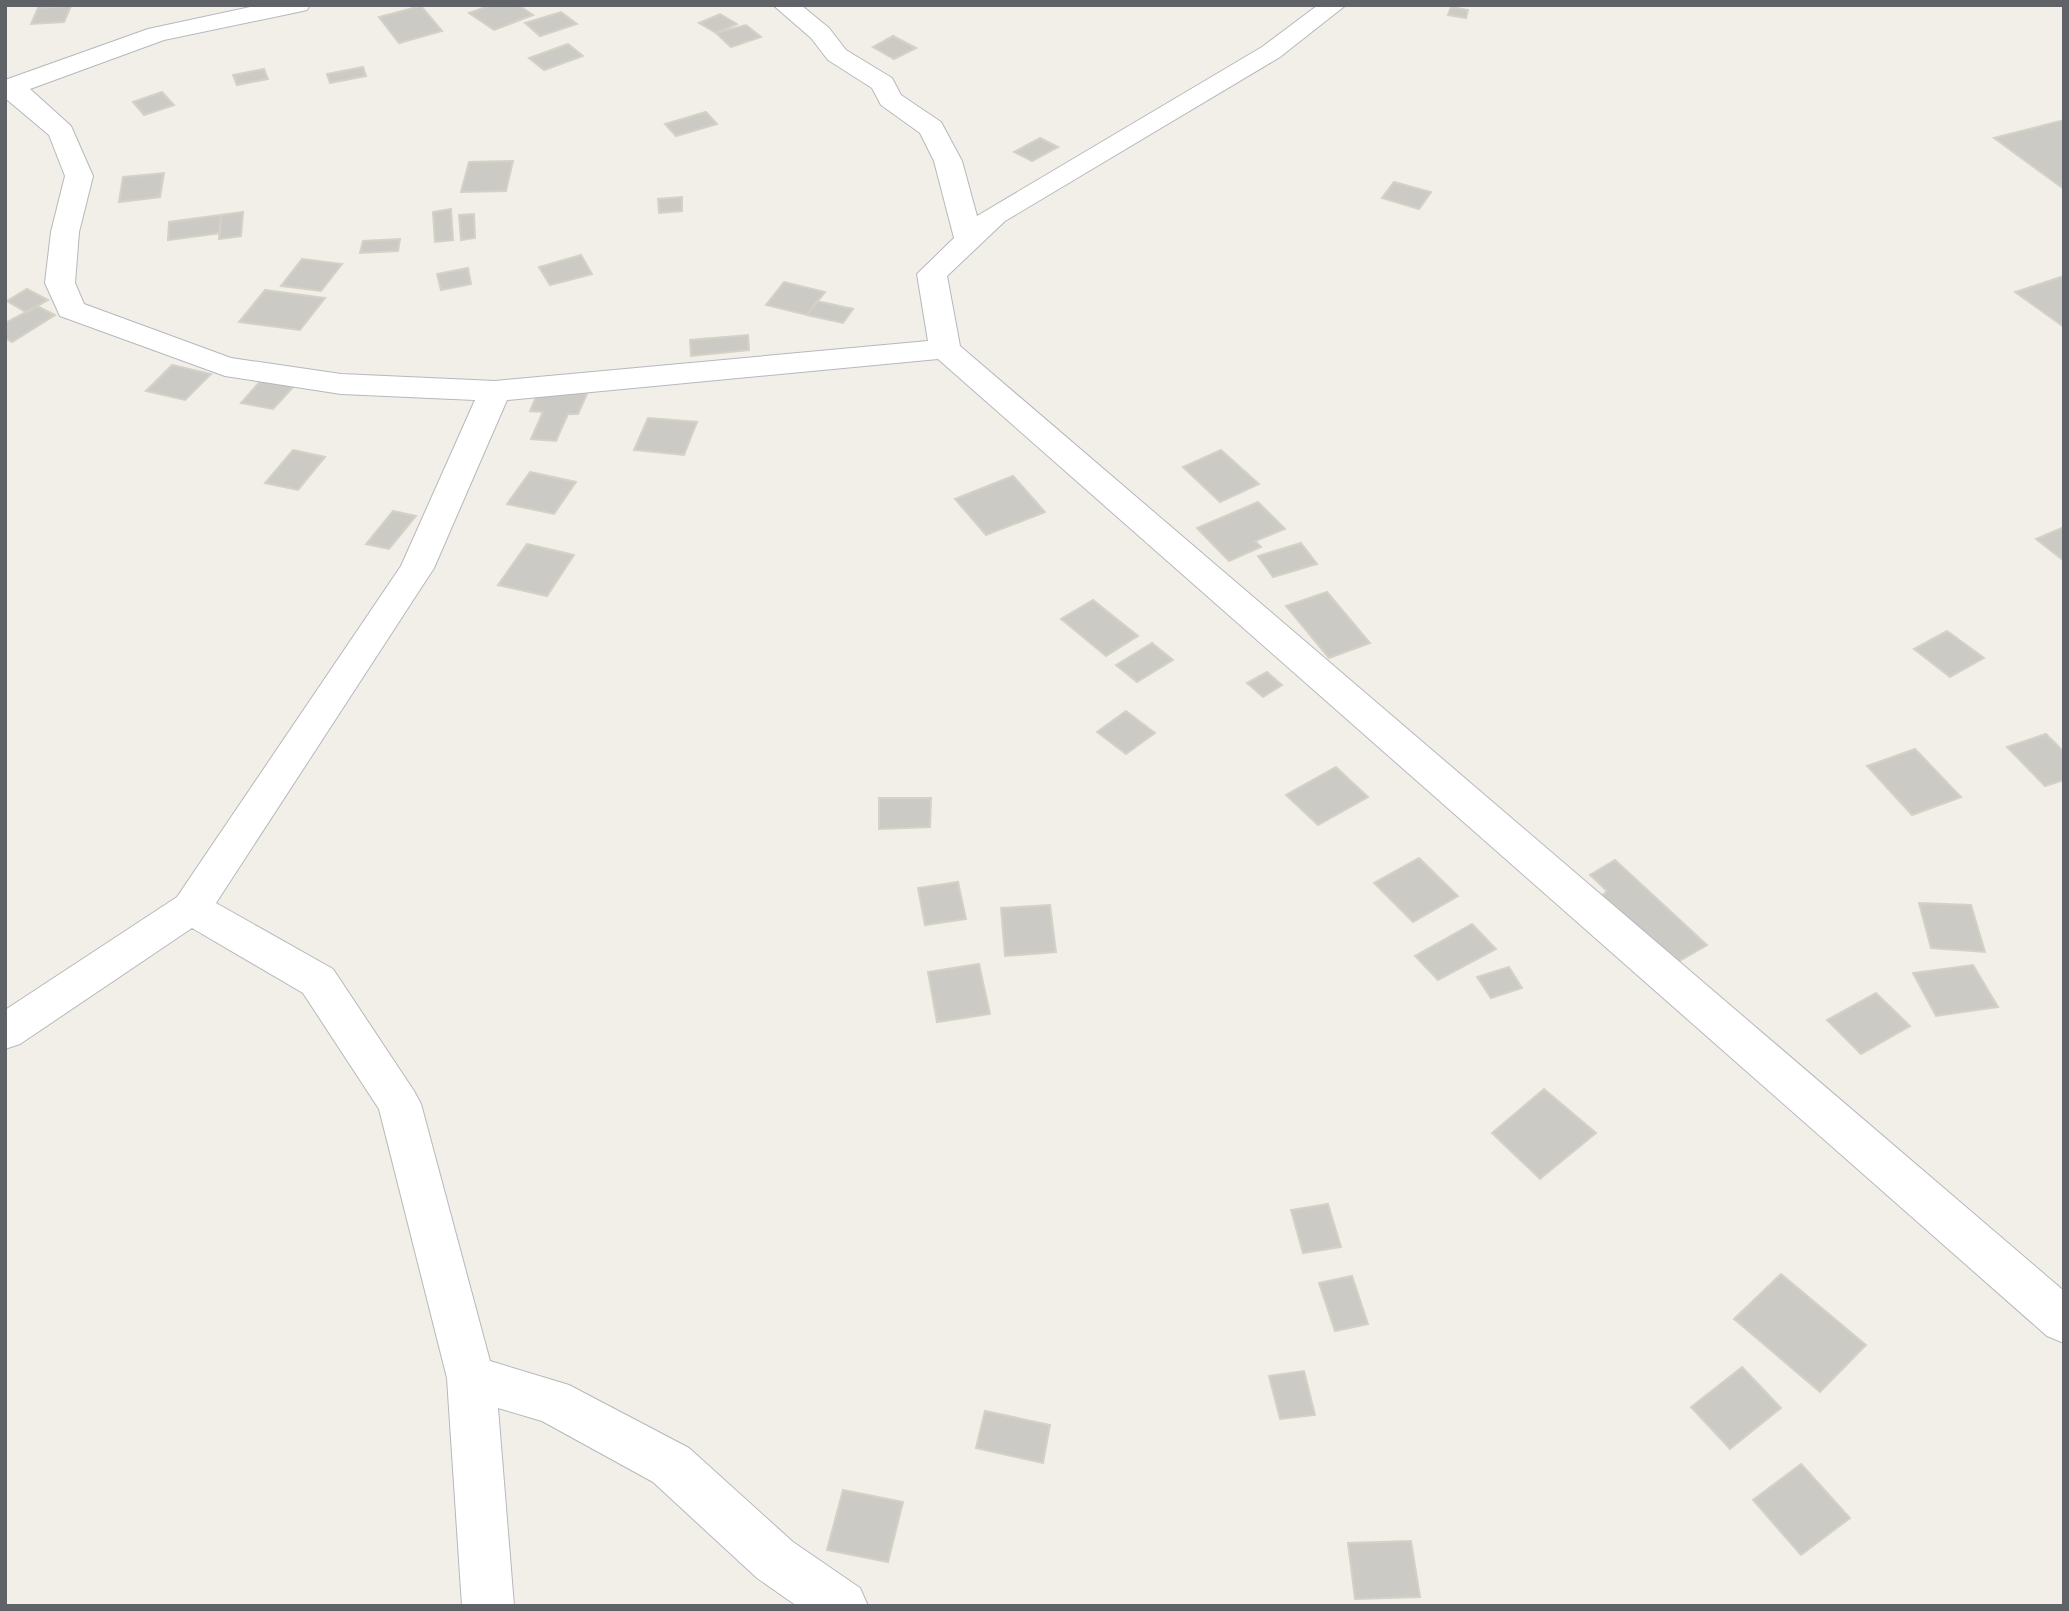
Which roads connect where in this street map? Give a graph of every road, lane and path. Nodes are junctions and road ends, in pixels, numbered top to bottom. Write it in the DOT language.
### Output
graph roads {
  1 [pos="298,5"];
  2 [pos="785,5"];
  3 [pos="1334,5"];
  4 [pos="5,89"];
  5 [pos="969,239"];
  6 [pos="945,349"];
  7 [pos="495,391"];
  8 [pos="191,908"];
  9 [pos="5,1032"];
  10 [pos="2064,1321"];
  11 [pos="471,1378"];
  12 [pos="488,1606"];
  13 [pos="842,1606"];
  1 -- 4 [label="street"];
  2 -- 5 [label="street"];
  3 -- 5 [label="street"];
  4 -- 7 [label="street"];
  5 -- 6 [label="street"];
  6 -- 7 [label="street"];
  6 -- 10 [label="street"];
  7 -- 8 [label="street"];
  8 -- 9 [label="street"];
  8 -- 11 [label="street"];
  11 -- 12 [label="street"];
  11 -- 13 [label="street"];
}
